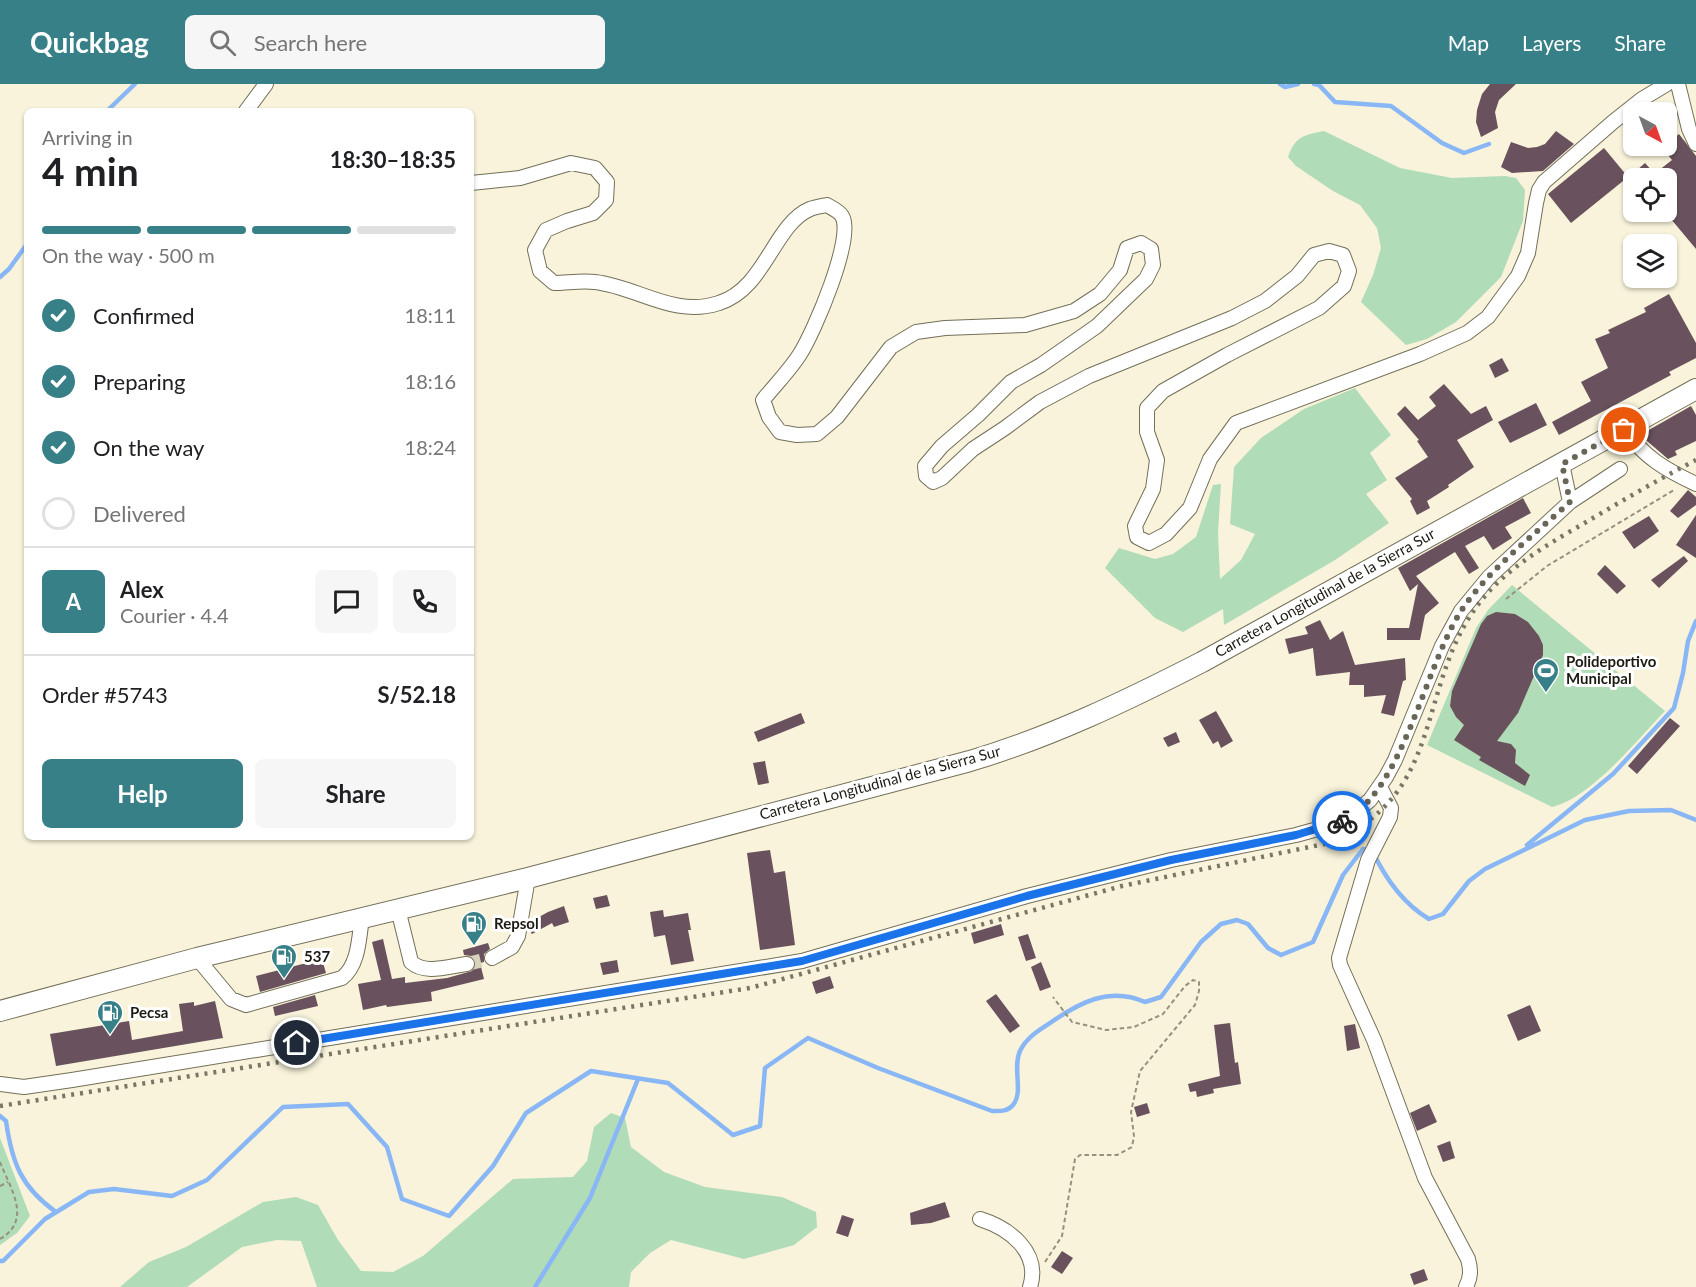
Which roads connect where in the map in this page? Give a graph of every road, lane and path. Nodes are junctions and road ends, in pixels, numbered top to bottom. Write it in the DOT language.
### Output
graph roads {
  1 [pos="266,84"];
  2 [pos="1667,84"];
  3 [pos="1678,84"];
  4 [pos="248,108"];
  5 [pos="1696,144"];
  6 [pos="474,183"];
  7 [pos="1696,389"];
  8 [pos="1624,430"];
  9 [pos="1562,464"];
  10 [pos="1620,469"];
  11 [pos="1693,483"];
  12 [pos="1570,502"];
  13 [pos="1506,599"];
  14 [pos="1380,787"];
  15 [pos="528,878"];
  16 [pos="398,909"];
  17 [pos="362,917"];
  18 [pos="197,958"];
  19 [pos="492,958"];
  20 [pos="467,964"];
  21 [pos="1053,996"];
  22 [pos="0,1011"];
  23 [pos="0,1084"];
  24 [pos="0,1162"];
  25 [pos="8,1182"];
  26 [pos="0,1186"];
  27 [pos="980,1219"];
  28 [pos="0,1239"];
  29 [pos="1030,1284"];
  30 [pos="1466,1287"];
  1 -- 4 [label="street"];
  2 -- 6 [label="street"];
  3 -- 5 [label="street"];
  7 -- 8 [label="highway, Carretera Longitudinal de la Sierra Sur"];
  8 -- 9 [label="highway, Carretera Longitudinal de la Sierra Sur"];
  8 -- 11 [label="street"];
  9 -- 12 [label="street"];
  9 -- 15 [label="highway, Carretera Longitudinal de la Sierra Sur"];
  10 -- 12 [label="street"];
  11 -- 13 [label="path"];
  12 -- 14 [label="street"];
  14 -- 23 [label="street"];
  14 -- 30 [label="street"];
  15 -- 16 [label="highway, Carretera Longitudinal de la Sierra Sur"];
  15 -- 19 [label="street"];
  16 -- 17 [label="highway, Carretera Longitudinal de la Sierra Sur"];
  16 -- 20 [label="street"];
  17 -- 18 [label="highway, Carretera Longitudinal de la Sierra Sur"];
  17 -- 18 [label="street"];
  18 -- 22 [label="highway, Carretera Longitudinal de la Sierra Sur"];
  21 -- 29 [label="path"];
  24 -- 25 [label="path"];
  25 -- 26 [label="path"];
  25 -- 28 [label="path"];
  27 -- 29 [label="street"];
}
